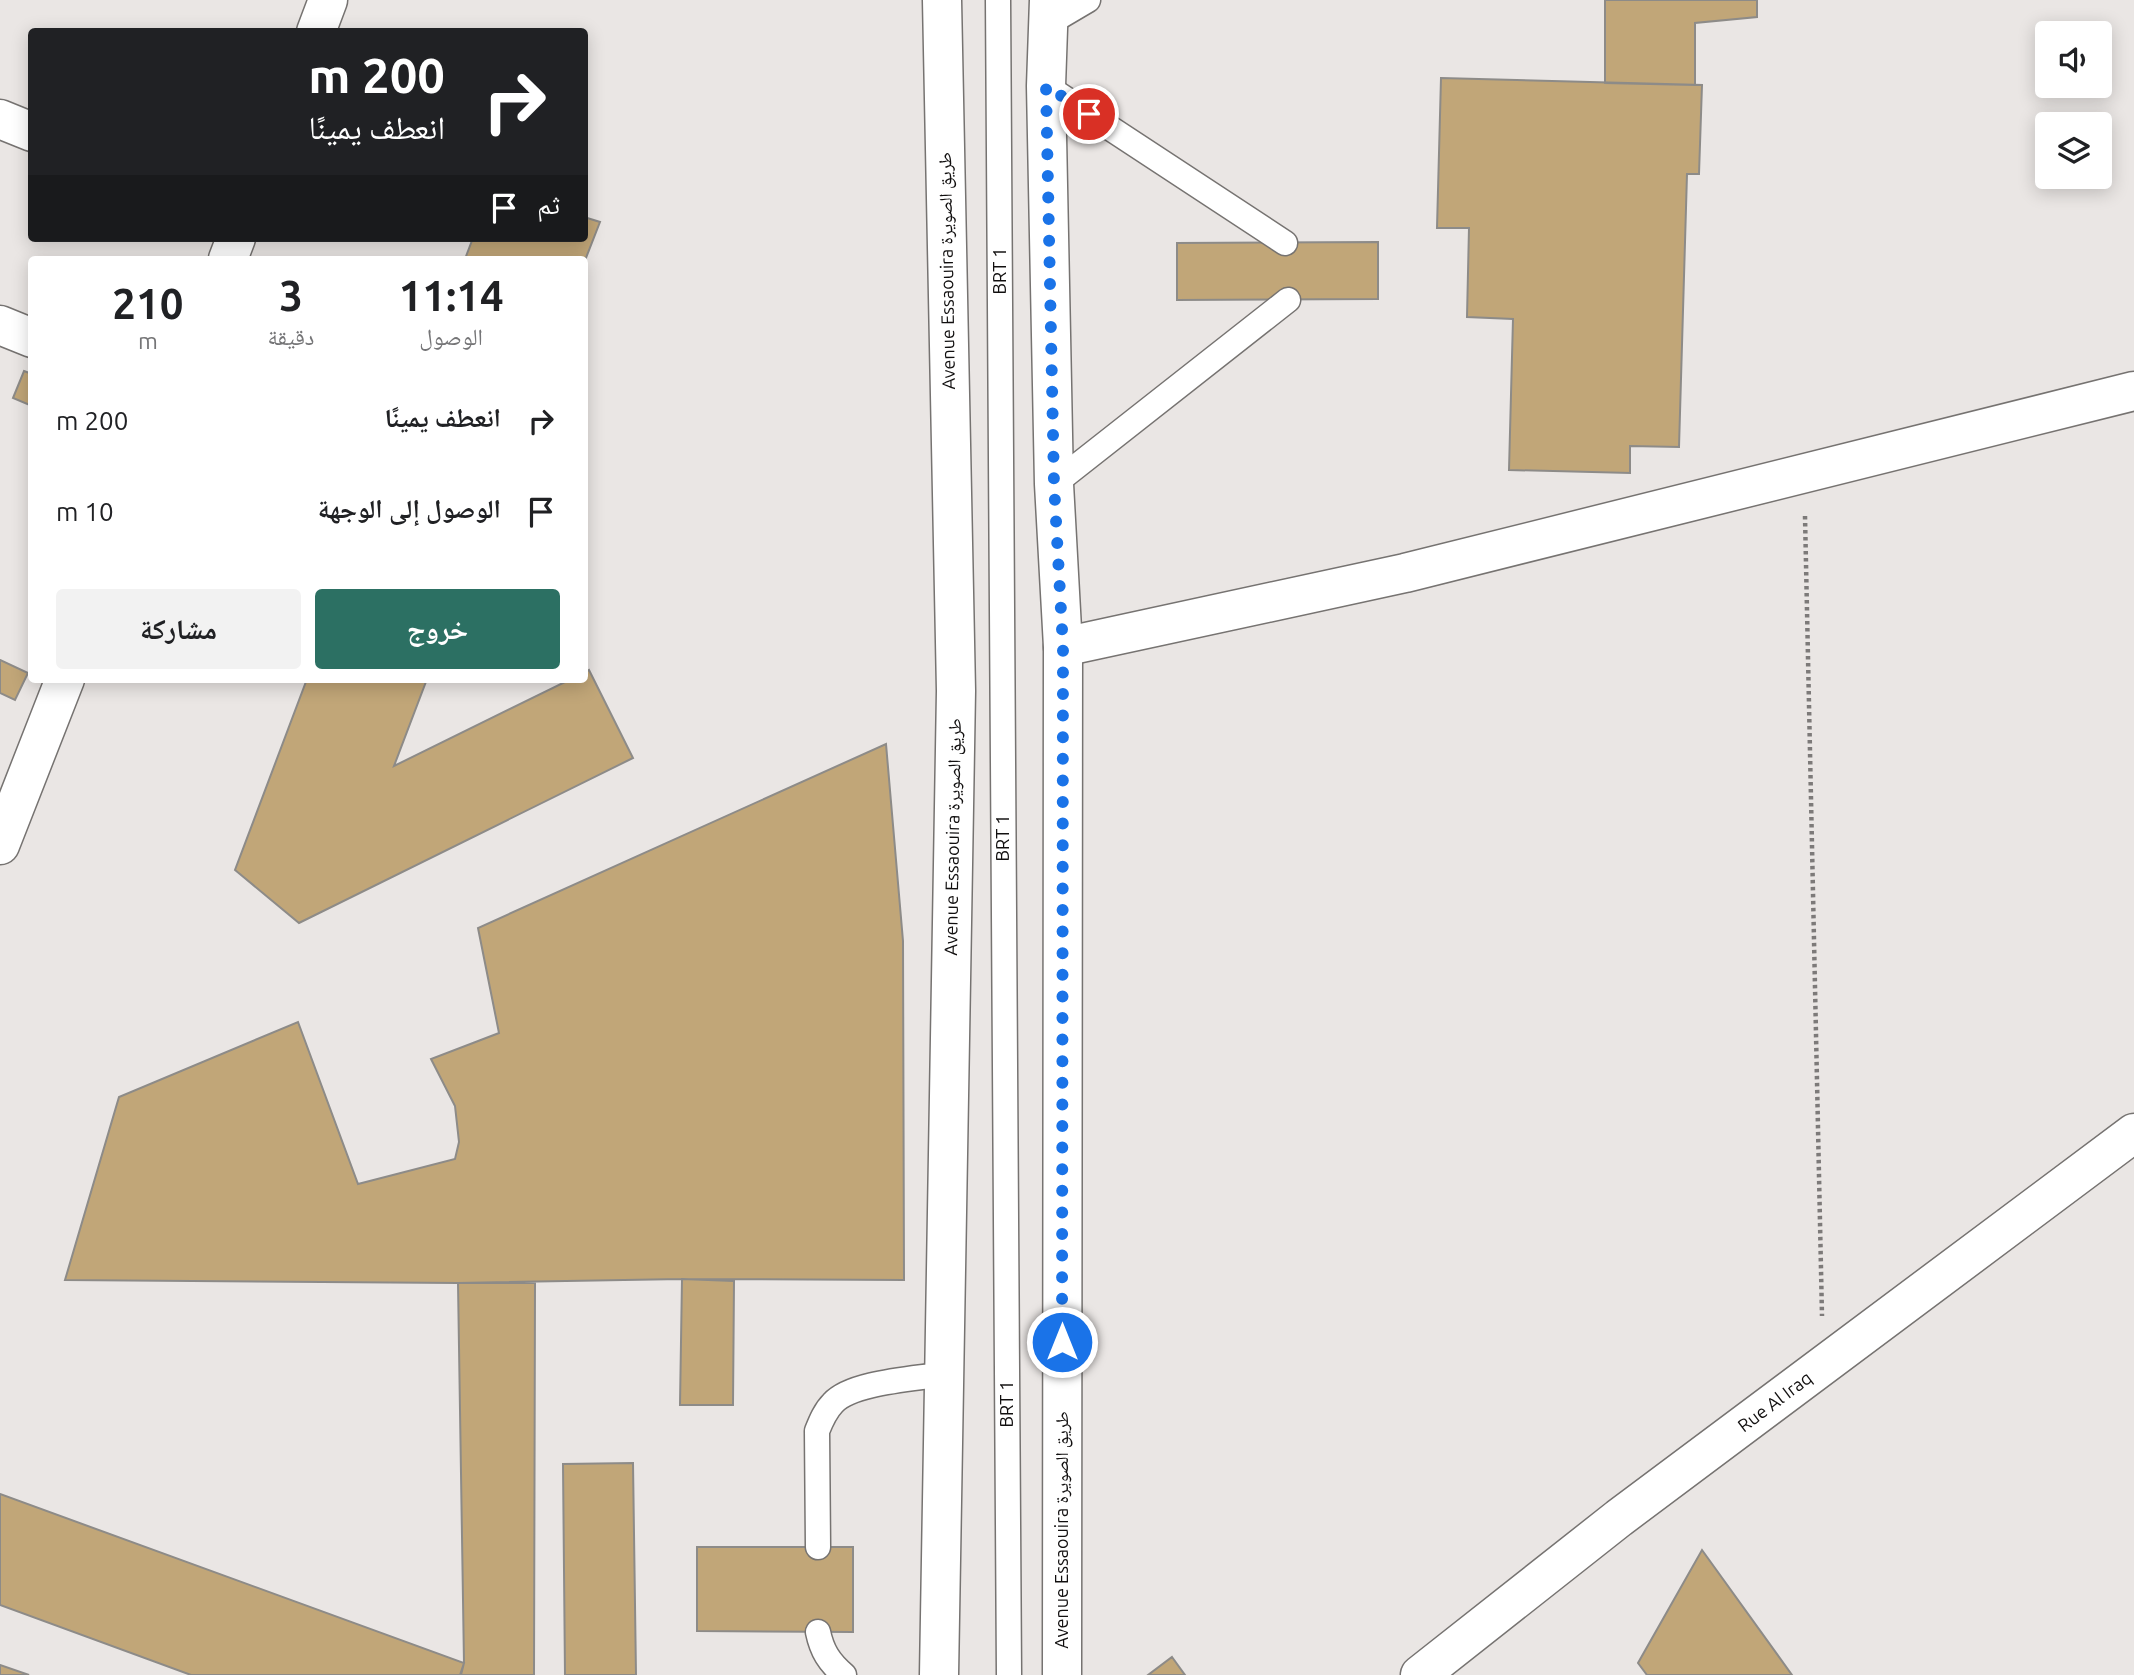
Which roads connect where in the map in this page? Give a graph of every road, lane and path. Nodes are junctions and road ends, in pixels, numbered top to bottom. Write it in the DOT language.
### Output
graph roads {
  1 [pos="328,0"];
  2 [pos="942,0"];
  3 [pos="998,0"];
  4 [pos="1088,0"];
  5 [pos="1049,11"];
  6 [pos="318,28"];
  7 [pos="1046,86"];
  8 [pos="0,119"];
  9 [pos="28,130"];
  10 [pos="1285,243"];
  11 [pos="1288,300"];
  12 [pos="0,325"];
  13 [pos="28,336"];
  14 [pos="2134,391"];
  15 [pos="1804,473"];
  16 [pos="1054,484"];
  17 [pos="1063,647"];
  18 [pos="63,683"];
  19 [pos="0,845"];
  20 [pos="2134,1133"];
  21 [pos="1823,1366"];
  22 [pos="944,1374"];
  23 [pos="818,1547"];
  24 [pos="818,1632"];
  25 [pos="844,1675"];
  26 [pos="939,1675"];
  27 [pos="1009,1675"];
  28 [pos="1062,1675"];
  29 [pos="1420,1675"];
  1 -- 6 [label="main road"];
  2 -- 22 [label="main road, Avenue Essaouira طريق الصويرة"];
  3 -- 27 [label="lane, BRT 1"];
  4 -- 5 [label="lane"];
  5 -- 7 [label="main road, Avenue Essaouira طريق الصويرة"];
  7 -- 10 [label="lane"];
  7 -- 16 [label="main road, Avenue Essaouira طريق الصويرة"];
  8 -- 9 [label="main road"];
  11 -- 16 [label="lane"];
  12 -- 13 [label="main road"];
  14 -- 15 [label="main road"];
  15 -- 17 [label="main road"];
  15 -- 21 [label="path"];
  16 -- 17 [label="main road, Avenue Essaouira طريق الصويرة"];
  17 -- 28 [label="main road, Avenue Essaouira طريق الصويرة"];
  18 -- 19 [label="main road"];
  20 -- 21 [label="main road, Rue Al Iraq"];
  21 -- 29 [label="main road, Rue Al Iraq"];
  22 -- 23 [label="lane"];
  22 -- 26 [label="main road, Avenue Essaouira طريق الصويرة"];
  24 -- 25 [label="lane"];
}
